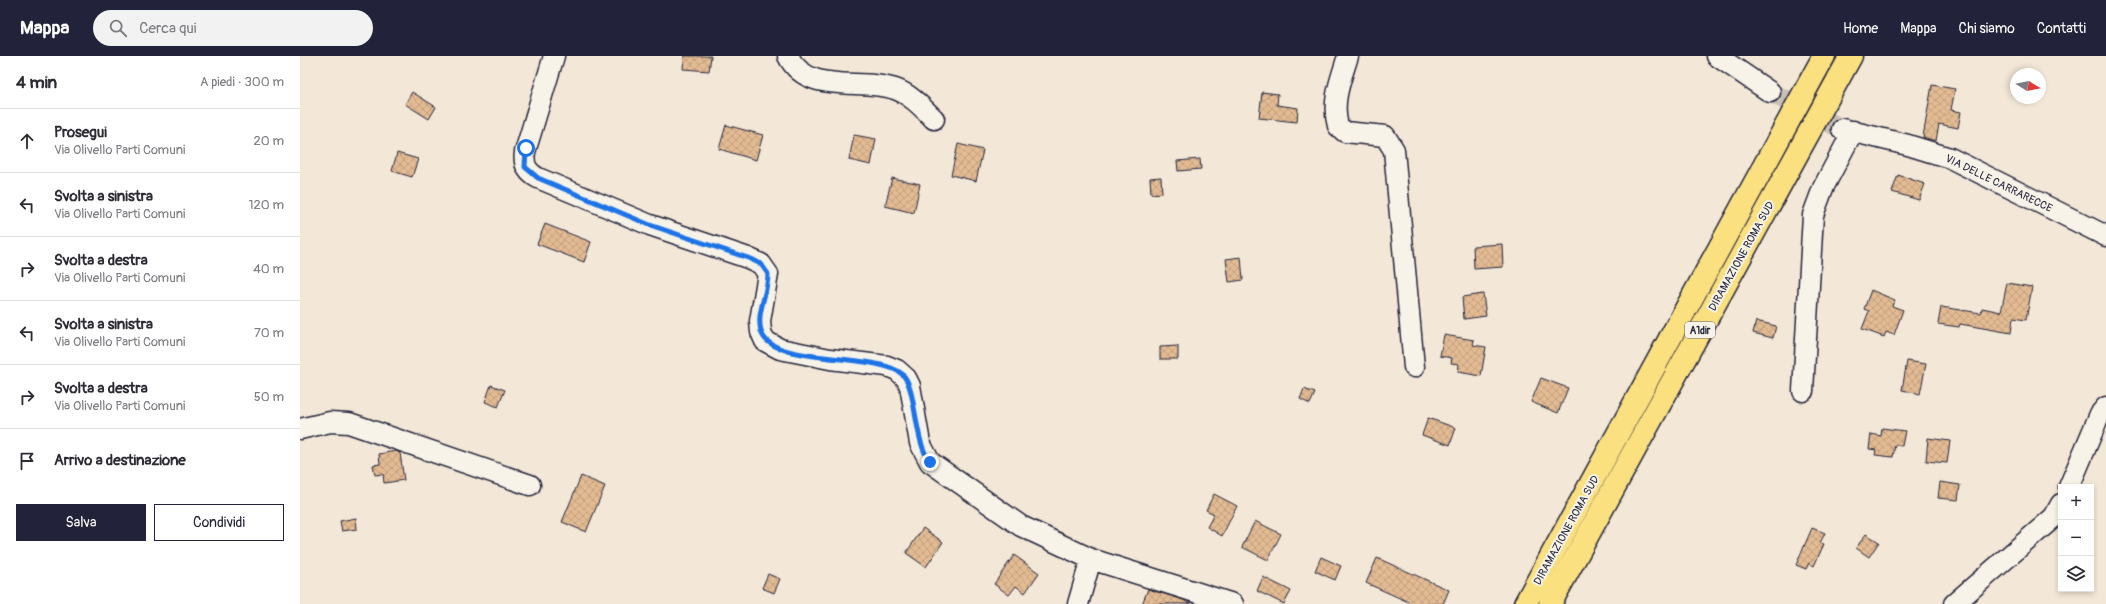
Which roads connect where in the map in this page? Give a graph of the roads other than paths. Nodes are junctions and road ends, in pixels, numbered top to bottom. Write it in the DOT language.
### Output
graph roads {
  1 [pos="554,56"];
  2 [pos="788,56"];
  3 [pos="1348,56"];
  4 [pos="1717,56"];
  5 [pos="1824,56"];
  6 [pos="1851,56"];
  7 [pos="1770,92"];
  8 [pos="934,119"];
  9 [pos="2106,236"];
  10 [pos="1414,366"];
  11 [pos="1803,391"];
  12 [pos="2106,407"];
  13 [pos="300,429"];
  14 [pos="2070,484"];
  15 [pos="530,485"];
  16 [pos="2058,510"];
  17 [pos="1090,559"];
  18 [pos="1078,604"];
  19 [pos="1233,604"];
  20 [pos="1525,604"];
  21 [pos="1550,604"];
  22 [pos="1954,604"];
  1 -- 17 [label="street"];
  2 -- 8 [label="street"];
  3 -- 10 [label="street"];
  4 -- 7 [label="street"];
  5 -- 20 [label="highway, DIRAMAZIONE ROMA SUD / A1dir"];
  6 -- 21 [label="highway, DIRAMAZIONE ROMA SUD / A1dir"];
  9 -- 11 [label="street, VIA DELLE CARRARECCE"];
  12 -- 14 [label="street"];
  13 -- 15 [label="street"];
  16 -- 22 [label="street"];
  17 -- 18 [label="street"];
  17 -- 19 [label="street"];
}
